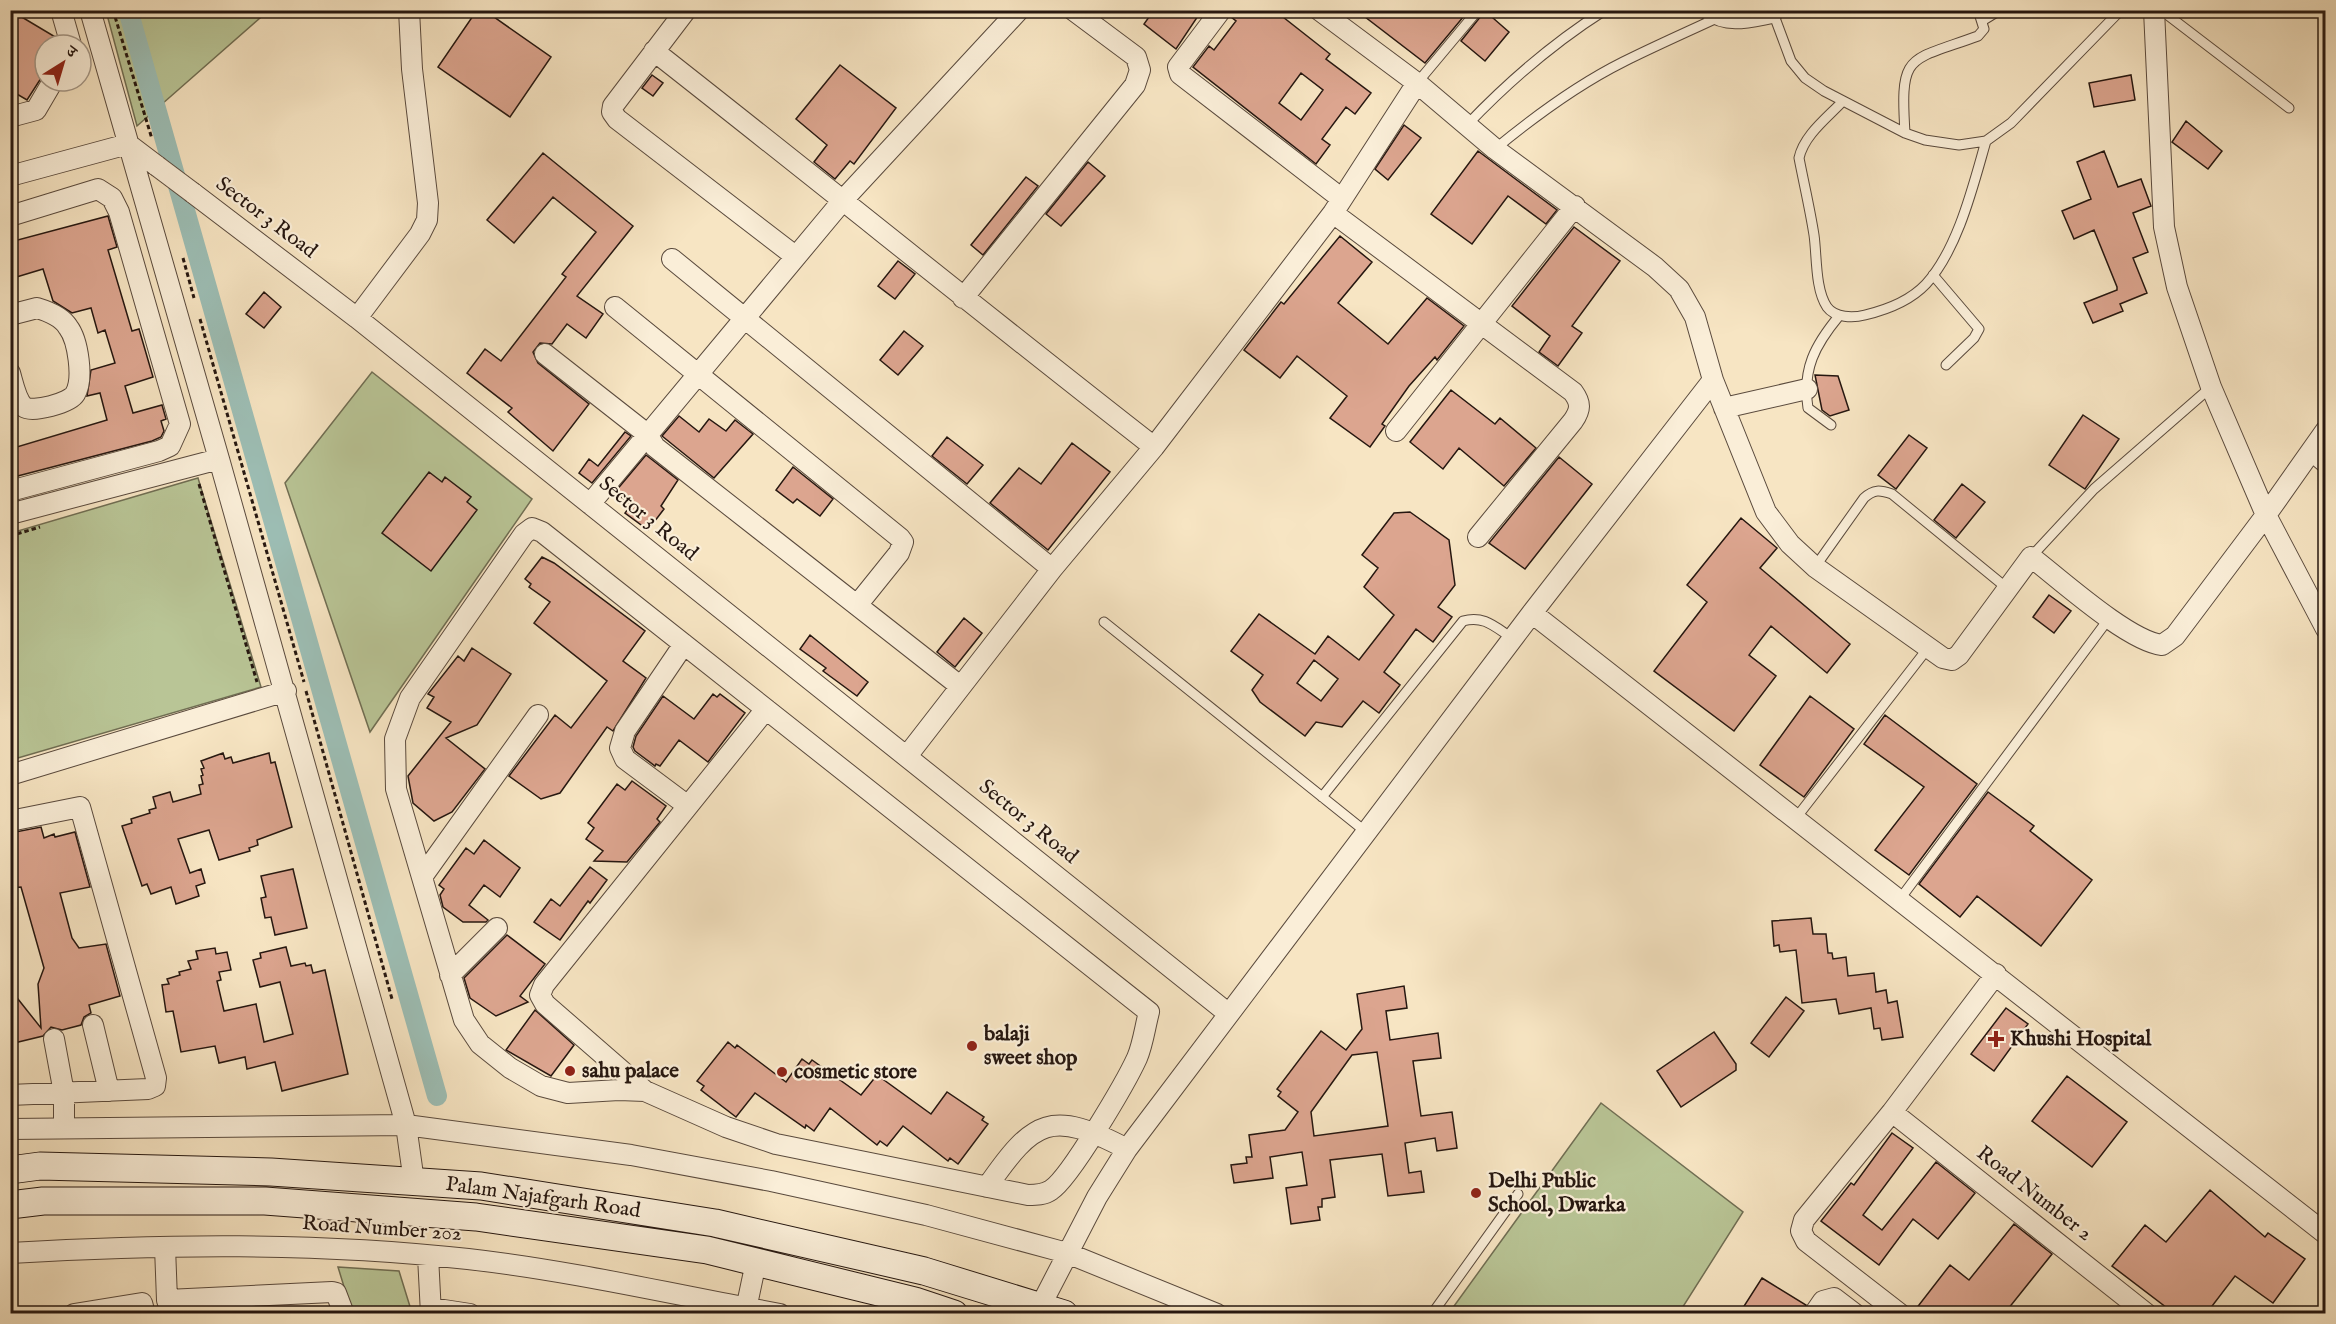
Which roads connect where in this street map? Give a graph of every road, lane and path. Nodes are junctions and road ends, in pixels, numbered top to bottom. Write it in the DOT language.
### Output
graph roads {
  1 [pos="61,10"];
  2 [pos="90,10"];
  3 [pos="409,10"];
  4 [pos="686,10"];
  5 [pos="1019,10"];
  6 [pos="1073,10"];
  7 [pos="1221,10"];
  8 [pos="1319,10"];
  9 [pos="1478,10"];
  10 [pos="1605,10"];
  11 [pos="1978,10"];
  12 [pos="2000,10"];
  13 [pos="2031,10"];
  14 [pos="2036,10"];
  15 [pos="2154,10"];
  16 [pos="2161,10"];
  17 [pos="1772,11"];
  18 [pos="2119,12"];
  19 [pos="1714,14"];
  20 [pos="1982,21"];
  21 [pos="68,33"];
  22 [pos="654,51"];
  23 [pos="1417,83"];
  24 [pos="46,93"];
  25 [pos="1843,101"];
  26 [pos="2289,108"];
  27 [pos="10,117"];
  28 [pos="1467,125"];
  29 [pos="1905,133"];
  30 [pos="1986,141"];
  31 [pos="128,144"];
  32 [pos="1495,149"];
  33 [pos="10,176"];
  34 [pos="844,199"];
  35 [pos="1337,206"];
  36 [pos="1575,206"];
  37 [pos="10,216"];
  38 [pos="795,256"];
  39 [pos="672,259"];
  40 [pos="1933,275"];
  41 [pos="963,298"];
  42 [pos="615,308"];
  43 [pos="10,315"];
  44 [pos="1839,316"];
  45 [pos="744,317"];
  46 [pos="357,318"];
  47 [pos="1480,322"];
  48 [pos="545,354"];
  49 [pos="1946,365"];
  50 [pos="10,373"];
  51 [pos="696,376"];
  52 [pos="1713,380"];
  53 [pos="2211,387"];
  54 [pos="1807,389"];
  55 [pos="1724,408"];
  56 [pos="1831,425"];
  57 [pos="2325,430"];
  58 [pos="1396,431"];
  59 [pos="647,435"];
  60 [pos="1154,447"];
  61 [pos="2308,454"];
  62 [pos="219,459"];
  63 [pos="2325,470"];
  64 [pos="198,480"];
  65 [pos="10,491"];
  66 [pos="590,504"];
  67 [pos="10,514"];
  68 [pos="2266,515"];
  69 [pos="44,526"];
  70 [pos="10,536"];
  71 [pos="1478,537"];
  72 [pos="2031,557"];
  73 [pos="1815,567"];
  74 [pos="1052,569"];
  75 [pos="2008,590"];
  76 [pos="858,604"];
  77 [pos="1532,613"];
  78 [pos="2110,617"];
  79 [pos="1104,622"];
  80 [pos="2325,629"];
  81 [pos="1512,638"];
  82 [pos="684,644"];
  83 [pos="1928,648"];
  84 [pos="258,685"];
  85 [pos="960,686"];
  86 [pos="285,691"];
  87 [pos="766,709"];
  88 [pos="538,715"];
  89 [pos="907,756"];
  90 [pos="10,775"];
  91 [pos="1322,797"];
  92 [pos="688,806"];
  93 [pos="1796,818"];
  94 [pos="10,821"];
  95 [pos="1366,832"];
  96 [pos="422,878"];
  97 [pos="1900,899"];
  98 [pos="497,928"];
  99 [pos="1996,974"];
  100 [pos="450,975"];
  101 [pos="1229,1014"];
  102 [pos="93,1025"];
  103 [pos="54,1040"];
  104 [pos="110,1091"];
  105 [pos="645,1091"];
  106 [pos="63,1093"];
  107 [pos="34,1094"];
  108 [pos="10,1095"];
  109 [pos="1892,1112"];
  110 [pos="406,1125"];
  111 [pos="64,1127"];
  112 [pos="38,1128"];
  113 [pos="10,1129"];
  114 [pos="1094,1131"];
  115 [pos="1126,1149"];
  116 [pos="10,1170"];
  117 [pos="414,1182"];
  118 [pos="987,1187"];
  119 [pos="1518,1194"];
  120 [pos="10,1204"];
  121 [pos="2325,1234"];
  122 [pos="165,1247"];
  123 [pos="10,1253"];
  124 [pos="1067,1253"];
  125 [pos="428,1256"];
  126 [pos="756,1262"];
  127 [pos="169,1307"];
  128 [pos="1053,1309"];
  129 [pos="746,1310"];
  130 [pos="431,1311"];
  131 [pos="74,1314"];
  132 [pos="145,1314"];
  133 [pos="344,1314"];
  134 [pos="470,1314"];
  135 [pos="780,1314"];
  136 [pos="954,1314"];
  137 [pos="1217,1314"];
  138 [pos="1432,1314"];
  139 [pos="1814,1314"];
  140 [pos="1855,1314"];
  141 [pos="1900,1314"];
  142 [pos="2147,1314"];
  1 -- 21 [label="street"];
  2 -- 31 [label="street"];
  3 -- 46 [label="street"];
  4 -- 22 [label="street"];
  5 -- 34 [label="street"];
  6 -- 41 [label="street"];
  7 -- 35 [label="street"];
  8 -- 23 [label="street"];
  9 -- 23 [label="lane"];
  10 -- 28 [label="lane"];
  11 -- 20 [label="lane"];
  12 -- 20 [label="lane"];
  13 -- 14 [label="lane"];
  15 -- 53 [label="street"];
  16 -- 26 [label="lane"];
  17 -- 19 [label="street"];
  17 -- 25 [label="lane"];
  18 -- 30 [label="lane"];
  19 -- 32 [label="lane"];
  20 -- 29 [label="lane"];
  22 -- 34 [label="street"];
  22 -- 38 [label="street"];
  23 -- 28 [label="street"];
  23 -- 35 [label="street"];
  24 -- 27 [label="street"];
  25 -- 29 [label="lane"];
  25 -- 44 [label="lane"];
  28 -- 32 [label="street"];
  29 -- 30 [label="lane"];
  30 -- 40 [label="lane"];
  31 -- 33 [label="street"];
  31 -- 46 [label="street, Sector 3 Road, bridge"];
  31 -- 62 [label="street"];
  32 -- 36 [label="street"];
  34 -- 38 [label="street"];
  34 -- 41 [label="street"];
  35 -- 47 [label="street"];
  35 -- 60 [label="street"];
  36 -- 47 [label="street"];
  36 -- 52 [label="street"];
  37 -- 65 [label="street"];
  38 -- 45 [label="street"];
  39 -- 45 [label="street"];
  40 -- 44 [label="lane"];
  40 -- 49 [label="lane"];
  41 -- 60 [label="street"];
  42 -- 51 [label="street"];
  43 -- 50 [label="street"];
  44 -- 54 [label="lane"];
  45 -- 51 [label="street"];
  45 -- 74 [label="street"];
  46 -- 66 [label="street, Sector 3 Road"];
  47 -- 58 [label="street"];
  47 -- 71 [label="street"];
  48 -- 59 [label="street"];
  51 -- 59 [label="street"];
  51 -- 76 [label="street"];
  52 -- 55 [label="street"];
  52 -- 77 [label="street"];
  53 -- 68 [label="street"];
  53 -- 72 [label="lane"];
  54 -- 55 [label="street"];
  54 -- 56 [label="lane"];
  55 -- 73 [label="street"];
  57 -- 61 [label="street"];
  59 -- 66 [label="street"];
  59 -- 76 [label="street"];
  60 -- 74 [label="street"];
  61 -- 63 [label="lane"];
  61 -- 68 [label="street"];
  62 -- 67 [label="street"];
  62 -- 86 [label="street"];
  64 -- 84 [label="path"];
  66 -- 89 [label="street, Sector 3 Road"];
  68 -- 78 [label="street"];
  68 -- 80 [label="street"];
  69 -- 70 [label="path"];
  72 -- 75 [label="street"];
  72 -- 78 [label="street"];
  73 -- 75 [label="lane"];
  73 -- 83 [label="street"];
  74 -- 85 [label="street"];
  75 -- 83 [label="street"];
  76 -- 85 [label="street"];
  77 -- 81 [label="street"];
  77 -- 93 [label="street"];
  78 -- 97 [label="lane"];
  79 -- 91 [label="lane"];
  81 -- 91 [label="lane"];
  81 -- 95 [label="street"];
  82 -- 87 [label="street"];
  82 -- 92 [label="street"];
  82 -- 96 [label="street"];
  83 -- 93 [label="lane"];
  85 -- 89 [label="street"];
  86 -- 90 [label="street"];
  86 -- 110 [label="street"];
  87 -- 92 [label="street"];
  87 -- 114 [label="street"];
  88 -- 96 [label="street"];
  89 -- 101 [label="street, Sector 3 Road"];
  91 -- 95 [label="lane"];
  92 -- 105 [label="street"];
  93 -- 97 [label="street"];
  94 -- 104 [label="street"];
  95 -- 101 [label="street"];
  96 -- 100 [label="street"];
  97 -- 99 [label="street"];
  98 -- 100 [label="street"];
  99 -- 109 [label="street"];
  99 -- 121 [label="street"];
  100 -- 105 [label="street"];
  101 -- 115 [label="street"];
  102 -- 104 [label="street"];
  103 -- 106 [label="street"];
  104 -- 106 [label="street"];
  105 -- 118 [label="street"];
  106 -- 107 [label="street"];
  106 -- 111 [label="street"];
  107 -- 108 [label="street"];
  107 -- 112 [label="street"];
  109 -- 141 [label="street"];
  109 -- 142 [label="street, Road Number 2"];
  110 -- 111 [label="street"];
  110 -- 117 [label="street"];
  110 -- 124 [label="street"];
  111 -- 112 [label="street"];
  112 -- 113 [label="street"];
  114 -- 115 [label="street"];
  114 -- 118 [label="street"];
  114 -- 118 [label="street"];
  115 -- 124 [label="street"];
  116 -- 117 [label="main road, Palam Najafgarh Road"];
  117 -- 128 [label="main road, Palam Najafgarh Road"];
  119 -- 138 [label="lane"];
  120 -- 126 [label="main road, Palam Najafgarh Road"];
  122 -- 123 [label="street, Road Number 202"];
  122 -- 125 [label="street, Road Number 202"];
  122 -- 127 [label="street"];
  124 -- 128 [label="street"];
  124 -- 137 [label="street"];
  125 -- 129 [label="street, Road Number 202"];
  125 -- 130 [label="street"];
  126 -- 129 [label="street"];
  126 -- 136 [label="main road, Palam Najafgarh Road"];
  127 -- 133 [label="street"];
  129 -- 135 [label="street, Road Number 202"];
  130 -- 134 [label="street"];
  131 -- 132 [label="street"];
  139 -- 140 [label="street"];
}
